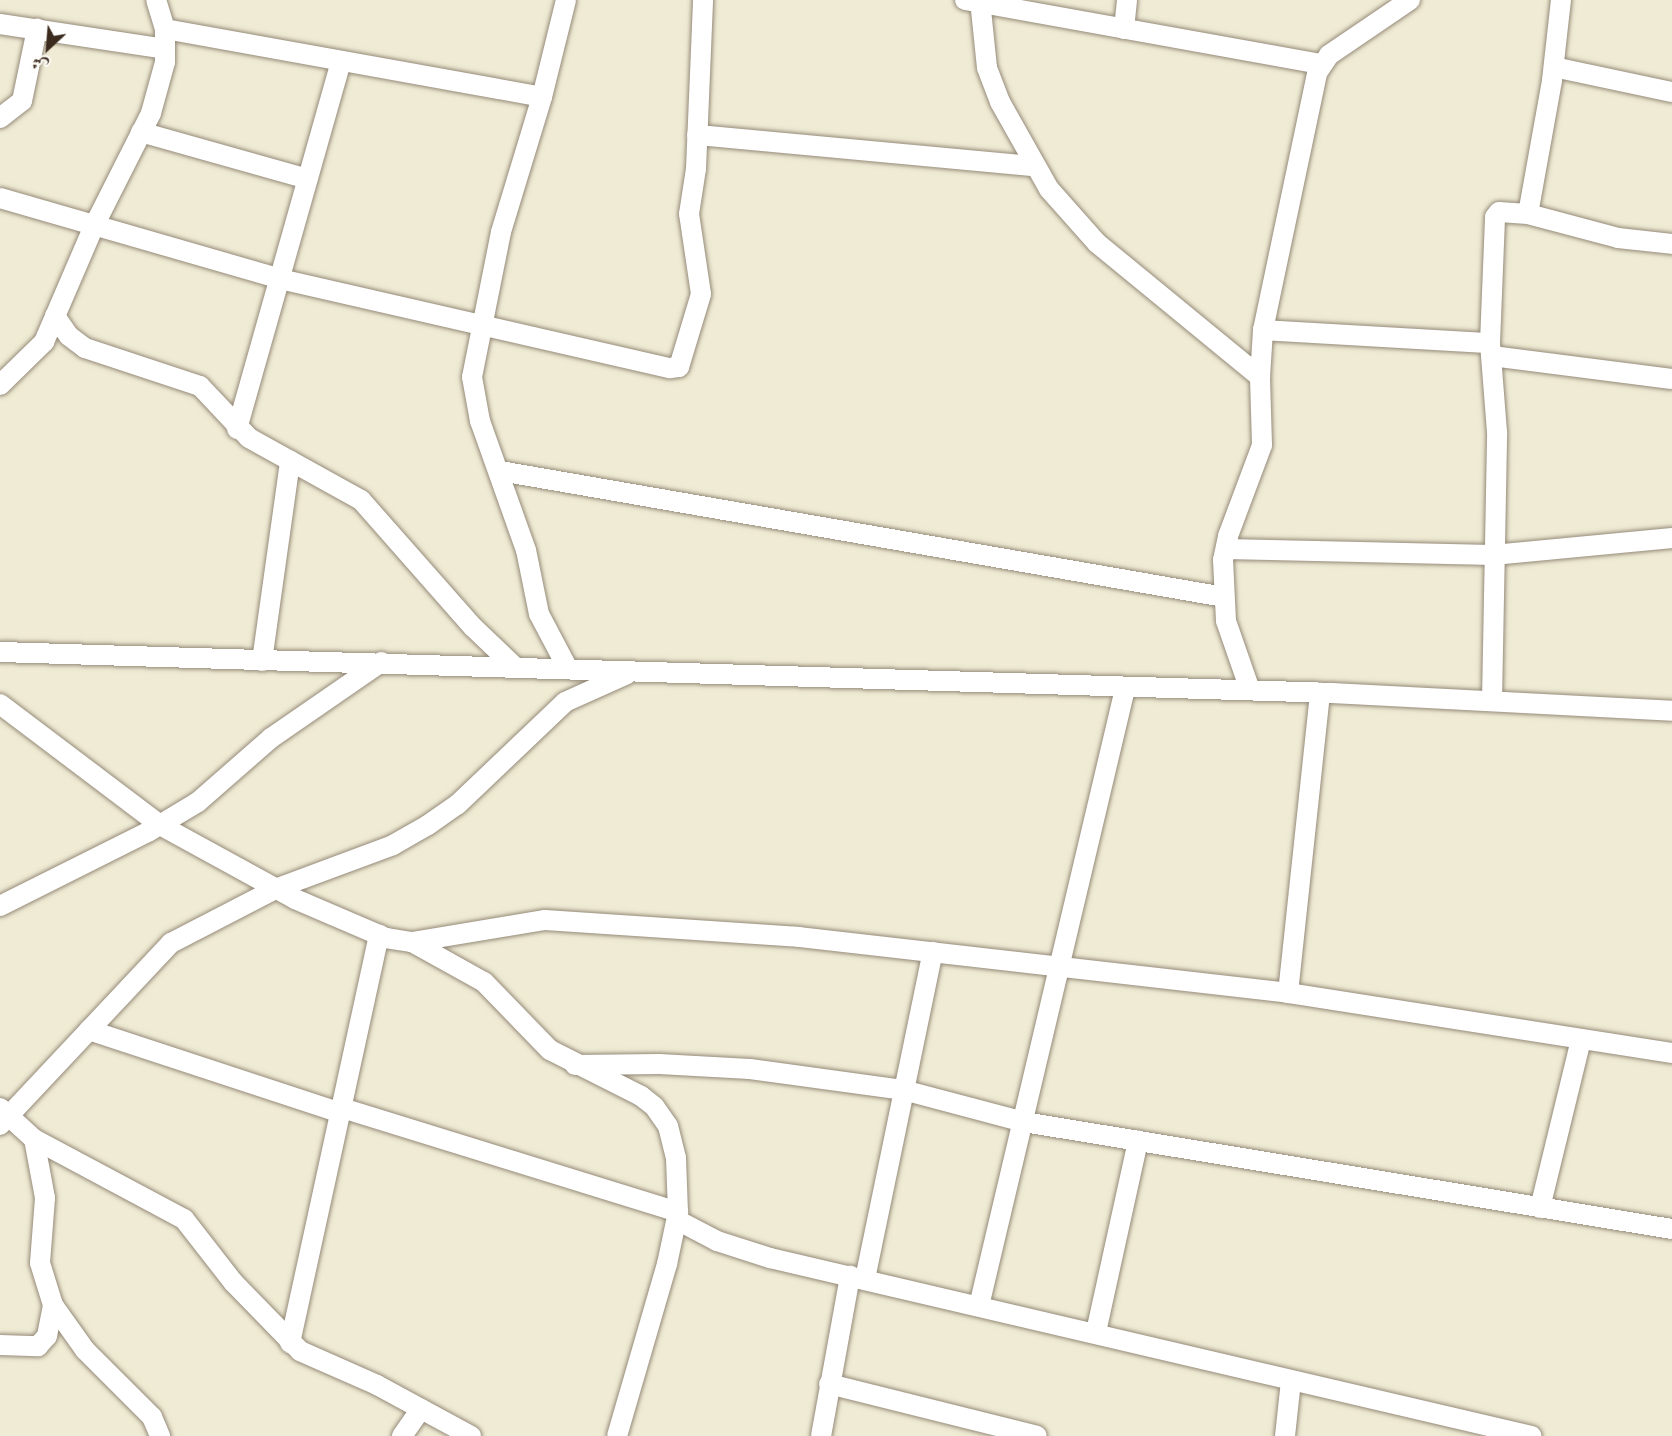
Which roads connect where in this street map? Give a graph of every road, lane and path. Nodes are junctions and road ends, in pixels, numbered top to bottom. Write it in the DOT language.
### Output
graph roads {
  1 [pos="156,0"];
  2 [pos="566,0"];
  3 [pos="703,0"];
  4 [pos="1127,0"];
  5 [pos="1410,0"];
  6 [pos="1561,0"];
  7 [pos="975,1"];
  8 [pos="0,24"];
  9 [pos="36,29"];
  10 [pos="165,29"];
  11 [pos="1124,29"];
  12 [pos="165,49"];
  13 [pos="341,60"];
  14 [pos="1321,63"];
  15 [pos="1554,67"];
  16 [pos="1672,92"];
  17 [pos="542,97"];
  18 [pos="0,118"];
  19 [pos="141,132"];
  20 [pos="697,135"];
  21 [pos="1033,166"];
  22 [pos="308,179"];
  23 [pos="0,198"];
  24 [pos="1528,214"];
  25 [pos="94,226"];
  26 [pos="1672,244"];
  27 [pos="280,279"];
  28 [pos="55,316"];
  29 [pos="480,324"];
  30 [pos="1263,330"];
  31 [pos="1491,349"];
  32 [pos="1260,377"];
  33 [pos="1672,379"];
  34 [pos="0,385"];
  35 [pos="237,429"];
  36 [pos="290,461"];
  37 [pos="500,471"];
  38 [pos="1672,538"];
  39 [pos="1226,549"];
  40 [pos="1493,555"];
  41 [pos="1224,597"];
  42 [pos="0,652"];
  43 [pos="262,661"];
  44 [pos="381,662"];
  45 [pos="516,668"];
  46 [pos="568,669"];
  47 [pos="633,671"];
  48 [pos="1125,689"];
  49 [pos="1250,690"];
  50 [pos="1320,693"];
  51 [pos="1492,701"];
  52 [pos="0,704"];
  53 [pos="1672,711"];
  54 [pos="160,825"];
  55 [pos="275,889"];
  56 [pos="0,906"];
  57 [pos="379,935"];
  58 [pos="412,942"];
  59 [pos="933,952"];
  60 [pos="1062,966"];
  61 [pos="1288,993"];
  62 [pos="89,1030"];
  63 [pos="1581,1040"];
  64 [pos="1672,1053"];
  65 [pos="575,1065"];
  66 [pos="903,1090"];
  67 [pos="341,1111"];
  68 [pos="3,1116"];
  69 [pos="1024,1122"];
  70 [pos="34,1139"];
  71 [pos="1138,1141"];
  72 [pos="1540,1208"];
  73 [pos="678,1216"];
  74 [pos="1672,1229"];
  75 [pos="857,1278"];
  76 [pos="53,1305"];
  77 [pos="979,1306"];
  78 [pos="1096,1332"];
  79 [pos="290,1343"];
  80 [pos="0,1345"];
  81 [pos="1290,1381"];
  82 [pos="829,1384"];
  83 [pos="421,1409"];
  84 [pos="160,1436"];
  85 [pos="402,1436"];
  86 [pos="471,1436"];
  87 [pos="617,1436"];
  88 [pos="821,1436"];
  89 [pos="1037,1436"];
  90 [pos="1285,1436"];
  91 [pos="1532,1436"];
  1 -- 10 [label="street"];
  2 -- 17 [label="street"];
  3 -- 20 [label="street"];
  4 -- 11 [label="street"];
  5 -- 14 [label="street"];
  6 -- 15 [label="street"];
  7 -- 11 [label="street"];
  7 -- 21 [label="street"];
  8 -- 9 [label="street"];
  9 -- 12 [label="street"];
  9 -- 18 [label="street"];
  10 -- 12 [label="street"];
  10 -- 13 [label="street"];
  11 -- 14 [label="street"];
  12 -- 19 [label="street"];
  13 -- 17 [label="street"];
  13 -- 22 [label="street"];
  14 -- 30 [label="street"];
  15 -- 16 [label="street"];
  15 -- 24 [label="street"];
  17 -- 29 [label="street"];
  19 -- 22 [label="street"];
  19 -- 25 [label="street"];
  20 -- 21 [label="street"];
  20 -- 29 [label="street"];
  21 -- 32 [label="street"];
  22 -- 27 [label="street"];
  23 -- 25 [label="street"];
  24 -- 26 [label="street"];
  24 -- 31 [label="street"];
  25 -- 27 [label="street"];
  25 -- 28 [label="street"];
  27 -- 29 [label="street"];
  27 -- 35 [label="street"];
  28 -- 34 [label="street"];
  28 -- 35 [label="street"];
  29 -- 37 [label="street"];
  30 -- 31 [label="street"];
  30 -- 32 [label="street"];
  31 -- 33 [label="street"];
  31 -- 40 [label="street"];
  32 -- 39 [label="street"];
  35 -- 36 [label="street"];
  36 -- 43 [label="street"];
  36 -- 45 [label="street"];
  37 -- 41 [label="street"];
  37 -- 46 [label="street"];
  38 -- 40 [label="street"];
  39 -- 40 [label="street"];
  39 -- 41 [label="street"];
  40 -- 51 [label="street"];
  41 -- 49 [label="street"];
  42 -- 43 [label="street"];
  43 -- 44 [label="street"];
  44 -- 45 [label="street"];
  44 -- 54 [label="street"];
  45 -- 46 [label="street"];
  46 -- 47 [label="street"];
  47 -- 48 [label="street"];
  47 -- 55 [label="street"];
  48 -- 49 [label="street"];
  48 -- 60 [label="street"];
  49 -- 50 [label="street"];
  50 -- 51 [label="street"];
  50 -- 61 [label="street"];
  51 -- 53 [label="street"];
  52 -- 54 [label="street"];
  54 -- 55 [label="street"];
  54 -- 56 [label="street"];
  55 -- 57 [label="street"];
  55 -- 62 [label="street"];
  57 -- 58 [label="street"];
  57 -- 67 [label="street"];
  58 -- 59 [label="street"];
  58 -- 65 [label="street"];
  59 -- 60 [label="street"];
  59 -- 66 [label="street"];
  60 -- 61 [label="street"];
  60 -- 69 [label="street"];
  61 -- 63 [label="street"];
  62 -- 67 [label="street"];
  62 -- 68 [label="street"];
  63 -- 64 [label="street"];
  63 -- 72 [label="street"];
  65 -- 66 [label="street"];
  65 -- 73 [label="street"];
  66 -- 69 [label="street"];
  66 -- 75 [label="street"];
  67 -- 73 [label="street"];
  67 -- 79 [label="street"];
  68 -- 70 [label="street"];
  69 -- 71 [label="street"];
  69 -- 77 [label="street"];
  70 -- 76 [label="street"];
  70 -- 79 [label="street"];
  71 -- 72 [label="street"];
  71 -- 78 [label="street"];
  72 -- 74 [label="street"];
  73 -- 75 [label="street"];
  73 -- 87 [label="street"];
  75 -- 77 [label="street"];
  75 -- 82 [label="street"];
  76 -- 80 [label="street"];
  76 -- 84 [label="street"];
  77 -- 78 [label="street"];
  78 -- 81 [label="street"];
  79 -- 83 [label="street"];
  81 -- 90 [label="street"];
  81 -- 91 [label="street"];
  82 -- 88 [label="street"];
  82 -- 89 [label="street"];
  83 -- 85 [label="street"];
  83 -- 86 [label="street"];
}
